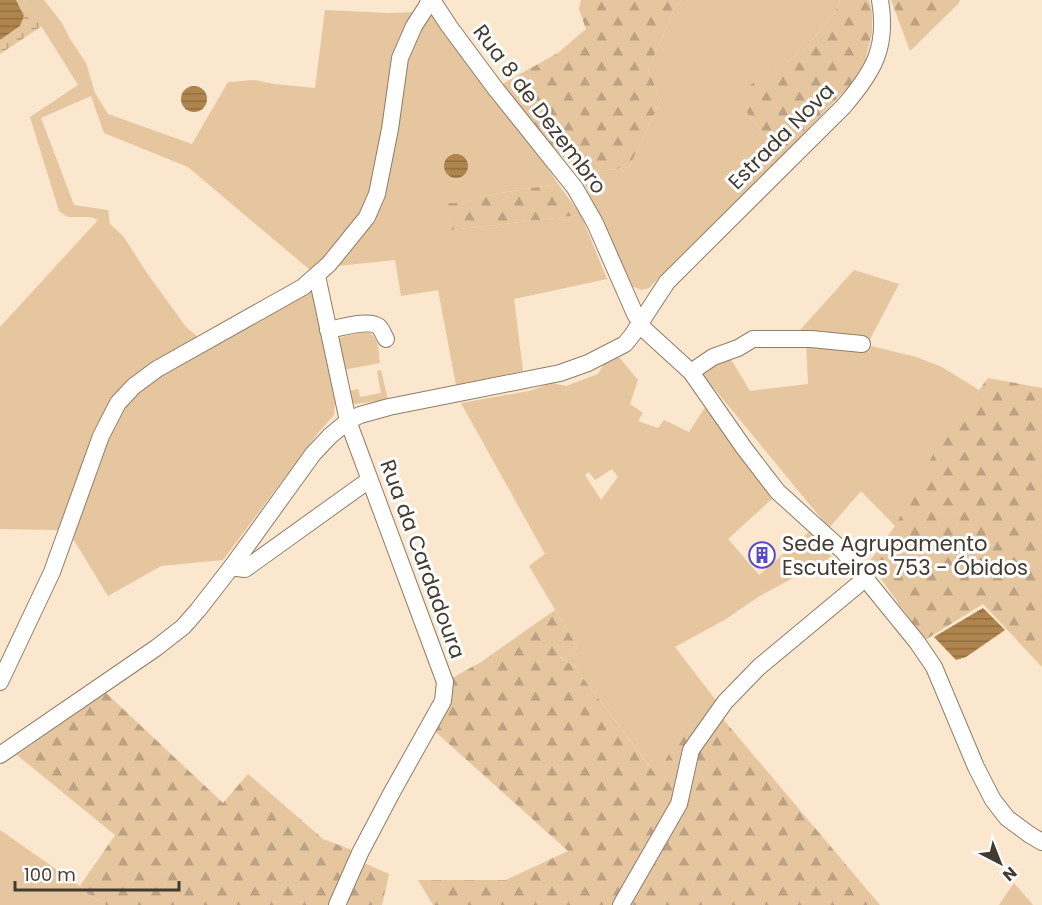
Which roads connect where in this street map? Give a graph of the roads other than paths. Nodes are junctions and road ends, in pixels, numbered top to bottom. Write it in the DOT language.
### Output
graph roads {
  1 [pos="430,0"];
  2 [pos="880,0"];
  3 [pos="317,276"];
  4 [pos="638,318"];
  5 [pos="328,330"];
  6 [pos="386,339"];
  7 [pos="862,344"];
  8 [pos="691,372"];
  9 [pos="348,421"];
  10 [pos="369,480"];
  11 [pos="233,564"];
  12 [pos="866,578"];
  13 [pos="0,682"];
  14 [pos="0,755"];
  15 [pos="1042,842"];
  16 [pos="337,905"];
  17 [pos="621,905"];
  1 -- 3 [label="street"];
  1 -- 4 [label="street, Rua 8 de Dezembro"];
  2 -- 4 [label="street, Estrada Nova"];
  3 -- 5 [label="street, Rua da Cardadoura"];
  3 -- 13 [label="street"];
  4 -- 8 [label="street, Rua 8 de Dezembro"];
  4 -- 9 [label="street, Estrada Nova"];
  5 -- 6 [label="street"];
  5 -- 9 [label="street, Rua da Cardadoura"];
  7 -- 8 [label="street"];
  8 -- 12 [label="street, Rua 8 de Dezembro"];
  9 -- 10 [label="street, Rua da Cardadoura"];
  9 -- 11 [label="street"];
  10 -- 11 [label="street"];
  10 -- 16 [label="street, Rua da Cardadoura"];
  11 -- 14 [label="street"];
  12 -- 15 [label="street, Rua 8 de Dezembro"];
  12 -- 17 [label="street"];
}
